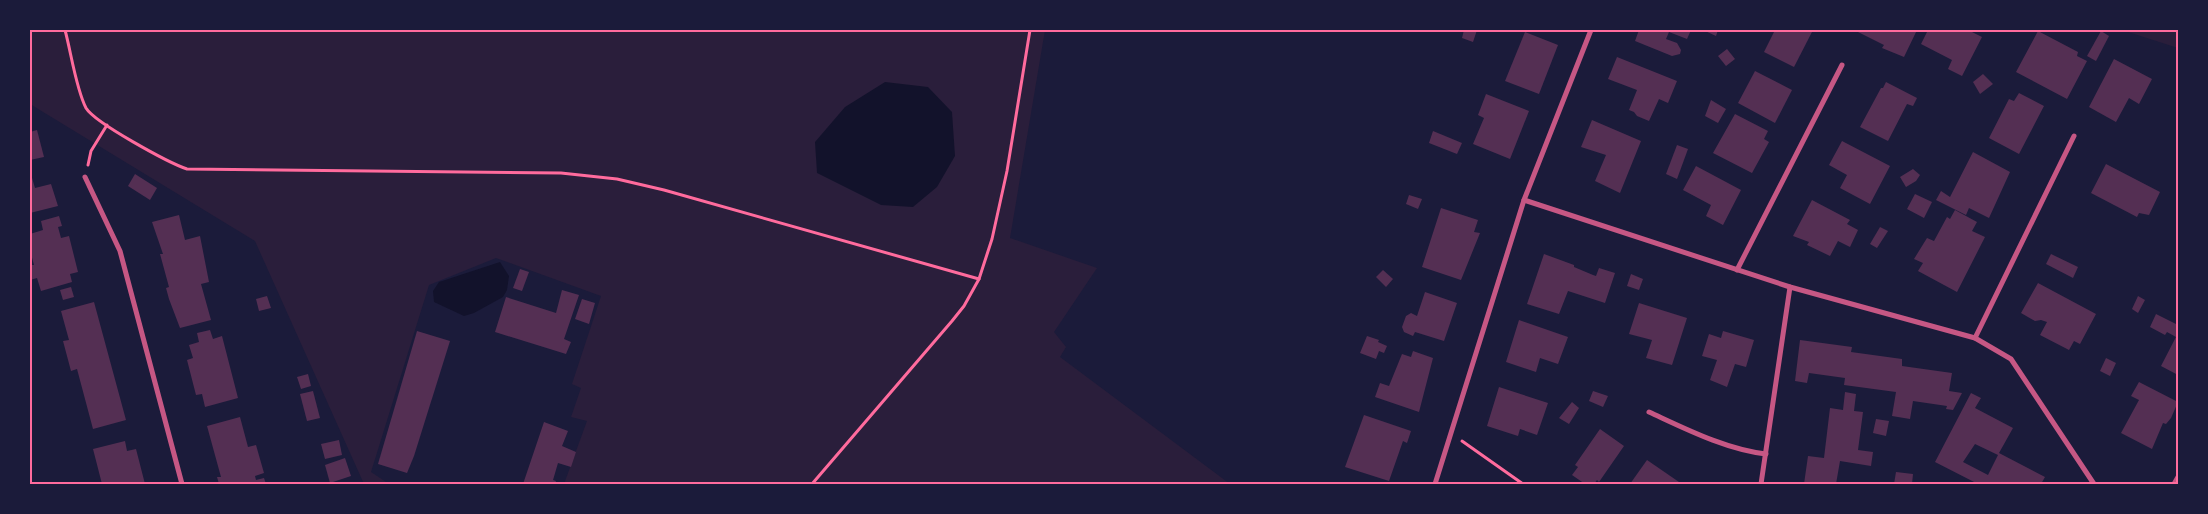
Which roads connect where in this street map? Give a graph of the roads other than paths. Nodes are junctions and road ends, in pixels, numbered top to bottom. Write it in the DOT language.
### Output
graph roads {
  1 [pos="1591,30"];
  2 [pos="1842,65"];
  3 [pos="2074,136"];
  4 [pos="85,177"];
  5 [pos="1524,200"];
  6 [pos="1737,270"];
  7 [pos="1790,287"];
  8 [pos="1975,338"];
  9 [pos="1649,412"];
  10 [pos="1766,454"];
  11 [pos="2178,477"];
  12 [pos="182,484"];
  13 [pos="1435,484"];
  14 [pos="1761,484"];
  15 [pos="2094,484"];
  16 [pos="2174,484"];
  1 -- 5 [label="street"];
  2 -- 6 [label="street"];
  3 -- 8 [label="street"];
  4 -- 12 [label="street"];
  5 -- 6 [label="street"];
  5 -- 13 [label="street"];
  6 -- 7 [label="street"];
  7 -- 8 [label="street"];
  7 -- 10 [label="street"];
  8 -- 15 [label="street"];
  9 -- 10 [label="street"];
  10 -- 14 [label="street"];
  11 -- 16 [label="street"];
}
